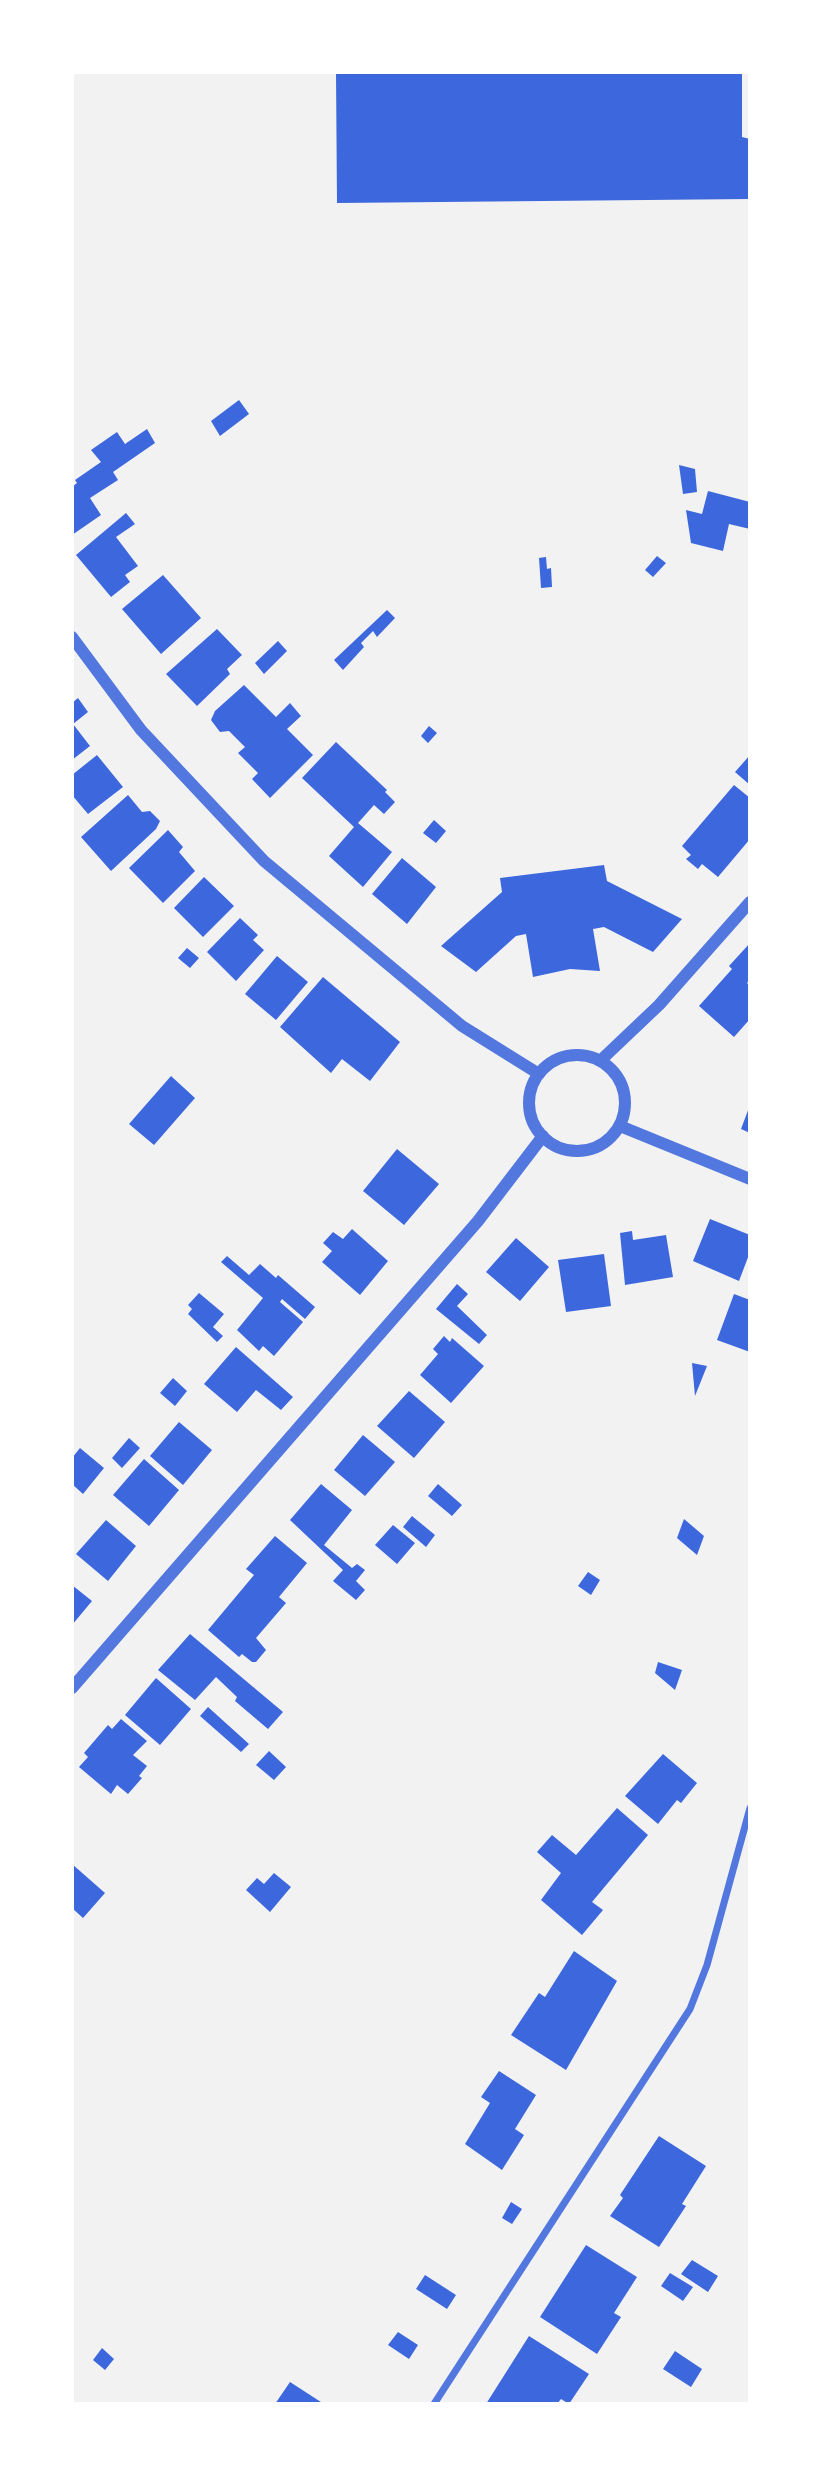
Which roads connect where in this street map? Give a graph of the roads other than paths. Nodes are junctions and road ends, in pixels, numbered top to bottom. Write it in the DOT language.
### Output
graph roads {
  1 [pos="72,637"];
  2 [pos="750,902"];
  3 [pos="600,1060"];
  4 [pos="539,1074"];
  5 [pos="620,1126"];
  6 [pos="542,1136"];
  7 [pos="750,1179"];
  8 [pos="72,1688"];
  9 [pos="750,1808"];
  10 [pos="434,2404"];
  1 -- 4 [label="street"];
  2 -- 3 [label="street"];
  3 -- 4 [label="street"];
  3 -- 5 [label="street"];
  4 -- 6 [label="street"];
  5 -- 6 [label="street"];
  5 -- 7 [label="street"];
  6 -- 8 [label="street"];
  9 -- 10 [label="street"];
}
